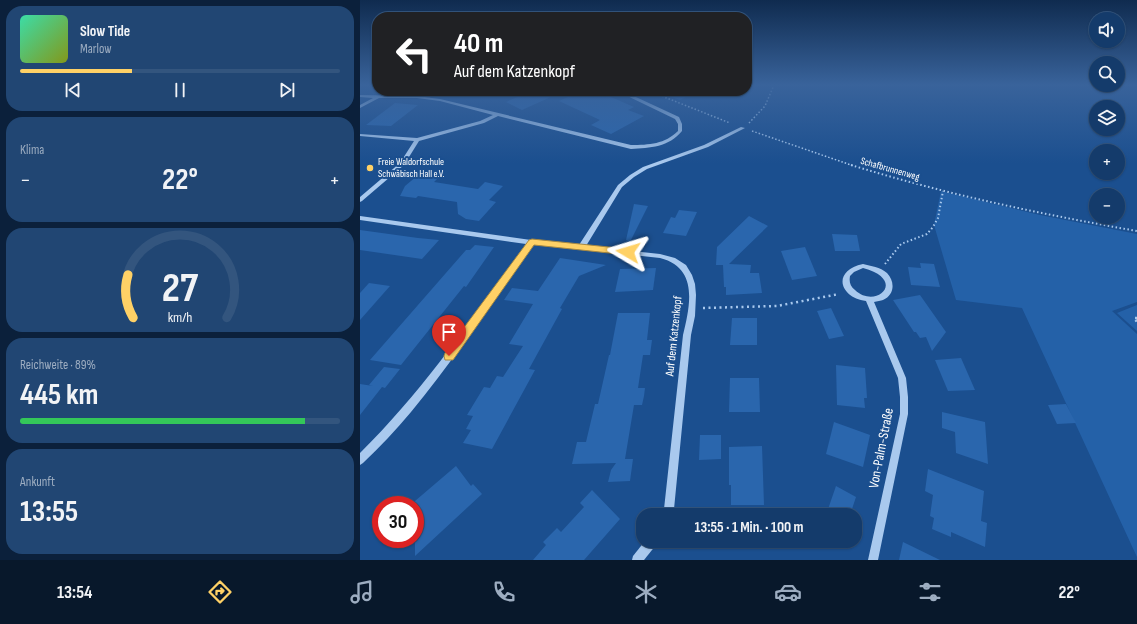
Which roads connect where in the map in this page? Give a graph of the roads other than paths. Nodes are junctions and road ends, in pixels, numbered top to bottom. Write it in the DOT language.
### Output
graph roads {
  1 [pos="486,111"];
  2 [pos="662,111"];
  3 [pos="498,114"];
  4 [pos="742,128"];
  5 [pos="360,135"];
  6 [pos="417,140"];
  7 [pos="360,200"];
  8 [pos="360,218"];
  9 [pos="532,242"];
  10 [pos="582,246"];
  11 [pos="869,300"];
  12 [pos="360,460"];
  13 [pos="669,508"];
  14 [pos="647,548"];
  15 [pos="638,560"];
  16 [pos="874,560"];
  1 -- 3 [label="street"];
  2 -- 3 [label="street"];
  3 -- 6 [label="street"];
  4 -- 10 [label="street"];
  5 -- 6 [label="street"];
  6 -- 7 [label="street"];
  8 -- 9 [label="street, Auf dem Katzenkopf"];
  9 -- 10 [label="street, Auf dem Katzenkopf"];
  9 -- 12 [label="street"];
  10 -- 13 [label="street, Auf dem Katzenkopf"];
  11 -- 11 [label="street"];
  11 -- 16 [label="street, Von-Palm-Straße"];
  14 -- 15 [label="street"];
}
